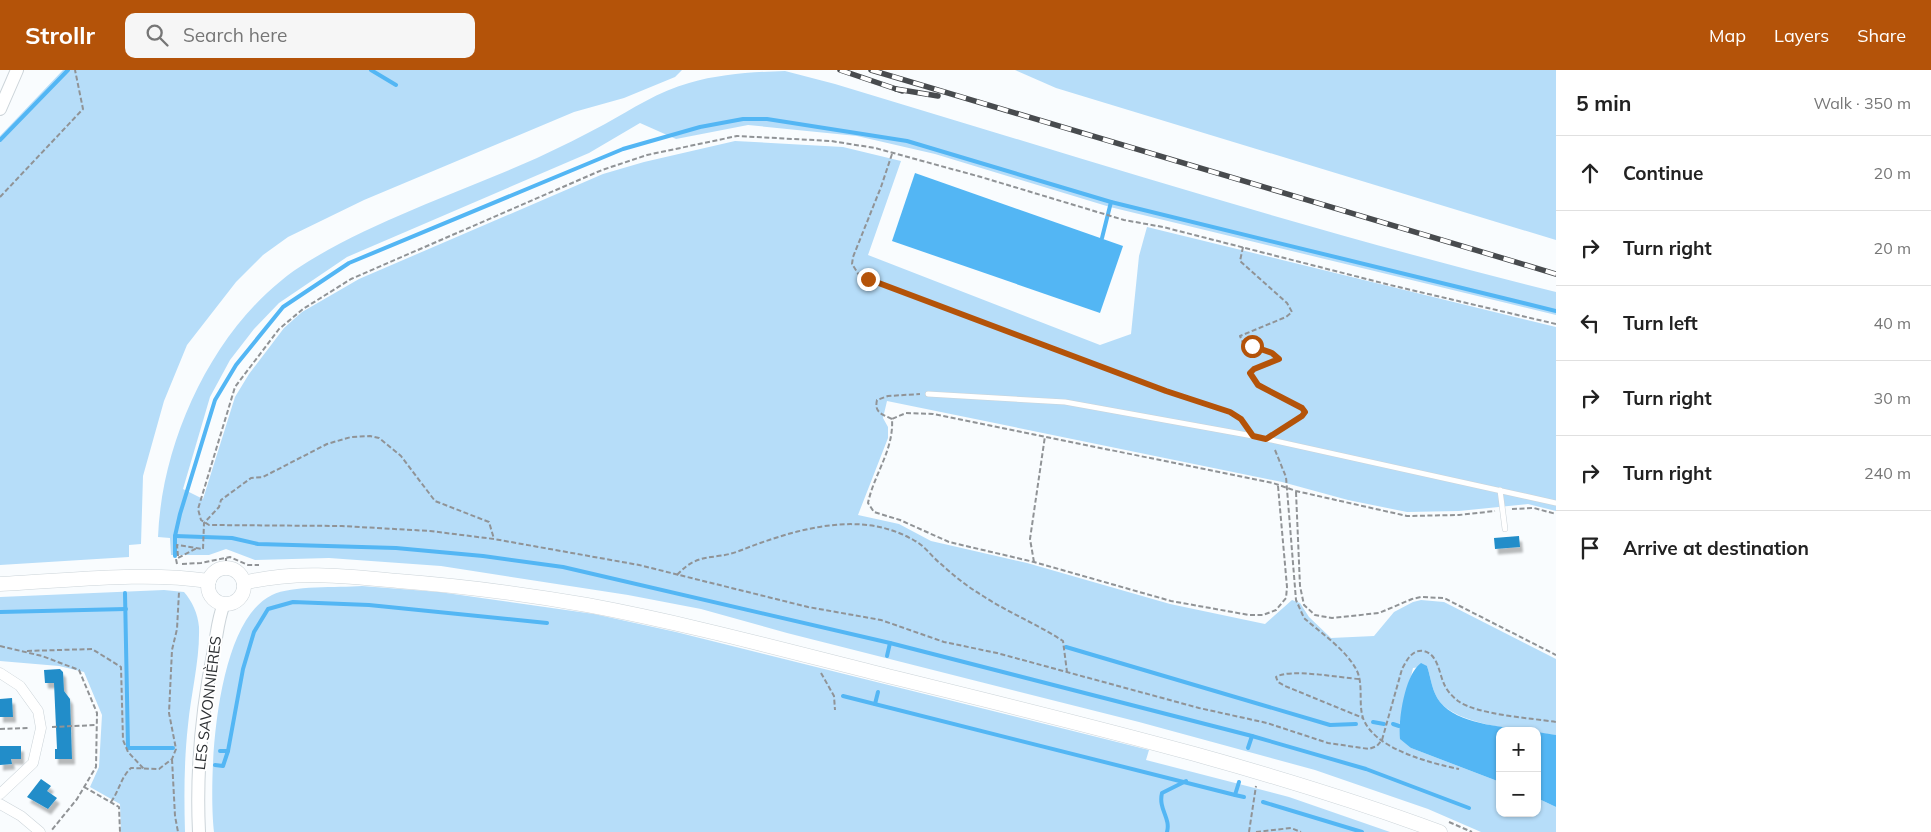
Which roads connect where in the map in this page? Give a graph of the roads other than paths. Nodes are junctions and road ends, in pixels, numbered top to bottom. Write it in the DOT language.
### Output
graph roads {
  1 [pos="17,70"];
  2 [pos="0,109"];
  3 [pos="928,394"];
  4 [pos="1500,490"];
  5 [pos="1556,502"];
  6 [pos="1505,530"];
  7 [pos="209,581"];
  8 [pos="244,583"];
  9 [pos="0,584"];
  10 [pos="224,604"];
  11 [pos="0,673"];
  12 [pos="0,794"];
  13 [pos="0,804"];
  14 [pos="40,832"];
  15 [pos="199,832"];
  16 [pos="1440,832"];
  1 -- 2 [label="street"];
  3 -- 4 [label="lane"];
  4 -- 5 [label="lane"];
  4 -- 6 [label="lane"];
  7 -- 8 [label="main road"];
  7 -- 9 [label="main road"];
  7 -- 10 [label="main road"];
  8 -- 10 [label="main road"];
  8 -- 16 [label="main road"];
  10 -- 15 [label="street, LES SAVONNIÈRES"];
  11 -- 12 [label="street"];
  13 -- 14 [label="street"];
}
